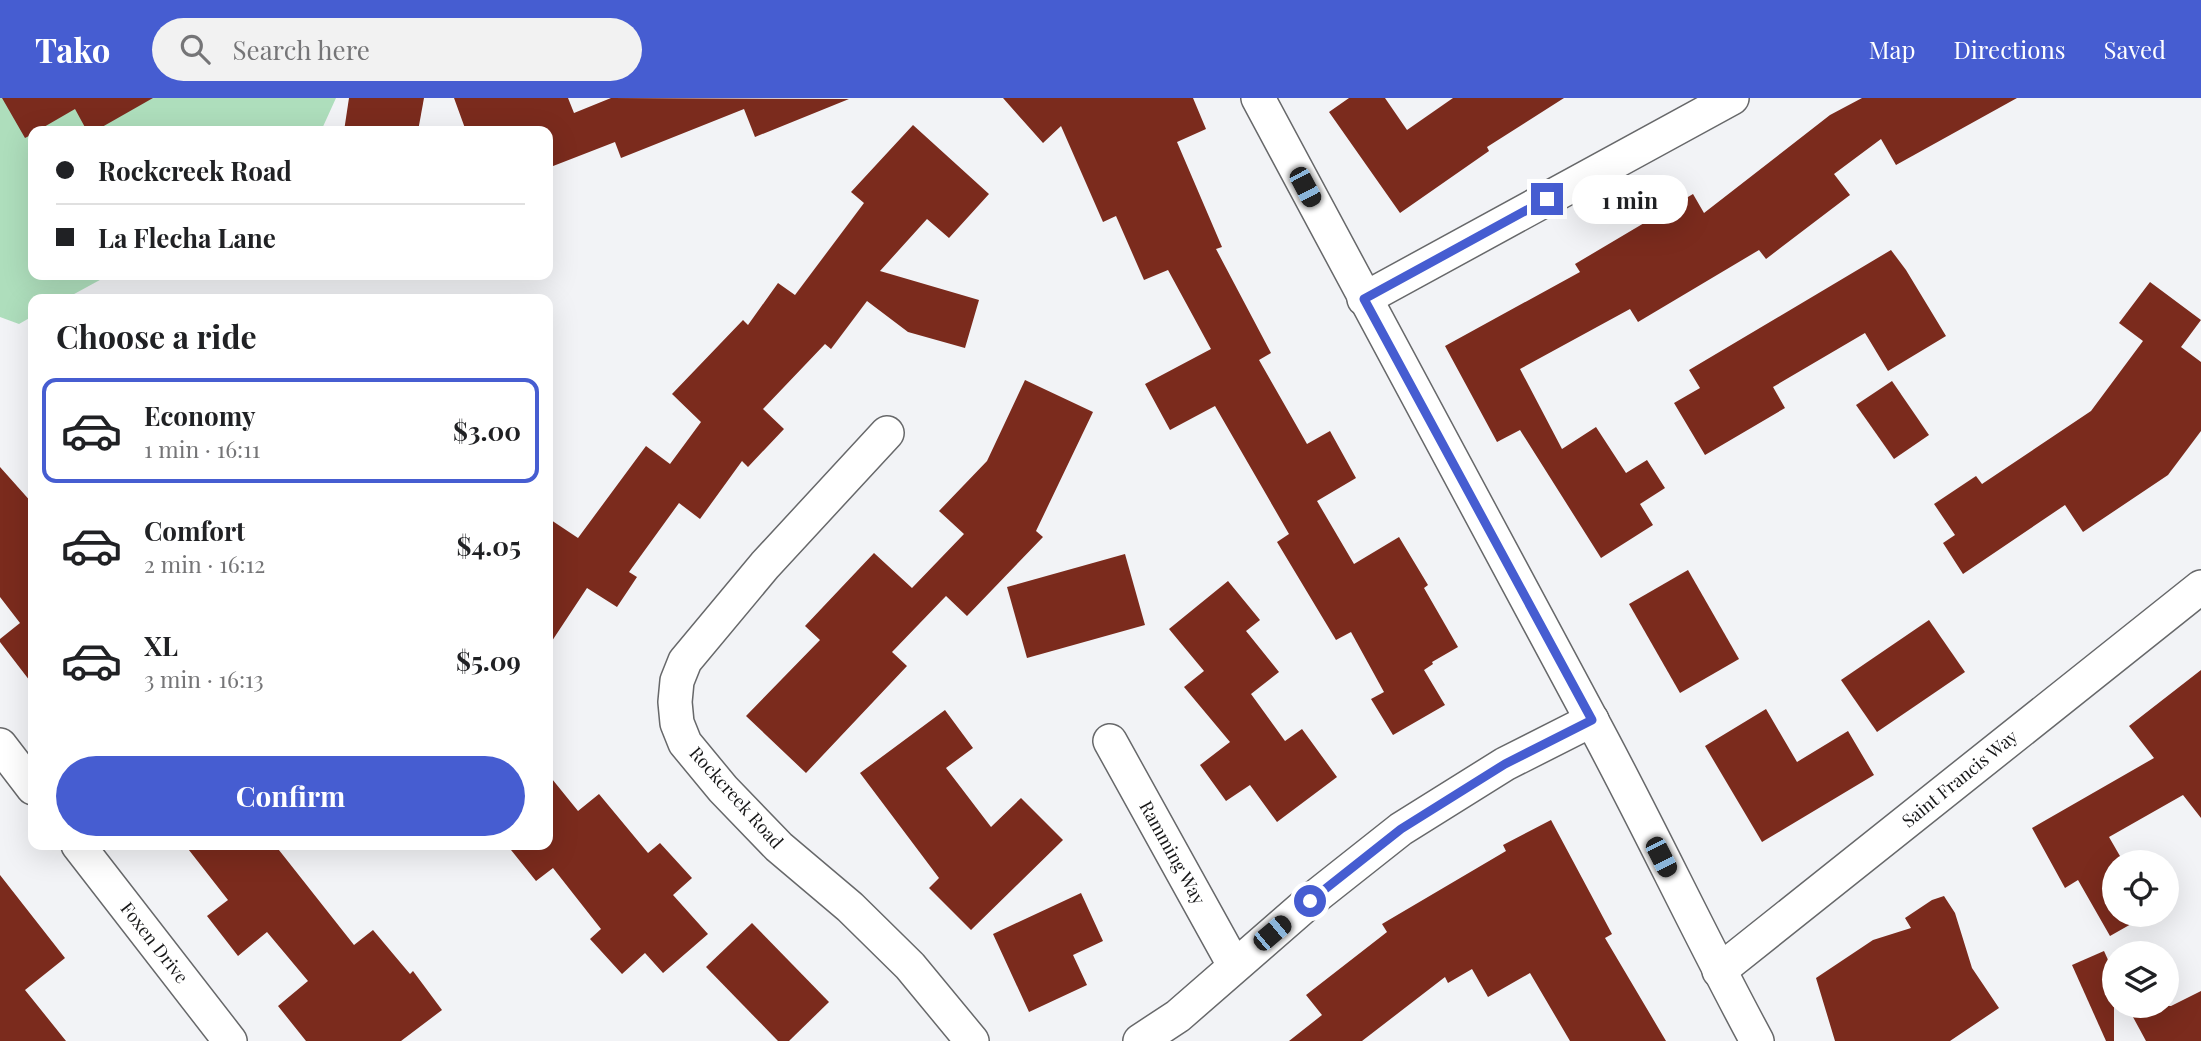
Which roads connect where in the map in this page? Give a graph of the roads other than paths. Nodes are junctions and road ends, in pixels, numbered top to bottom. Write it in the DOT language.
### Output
graph roads {
  1 [pos="1258,98"];
  2 [pos="1732,98"];
  3 [pos="1364,299"];
  4 [pos="887,433"];
  5 [pos="2201,587"];
  6 [pos="1592,720"];
  7 [pos="1110,741"];
  8 [pos="0,745"];
  9 [pos="28,781"];
  10 [pos="82,850"];
  11 [pos="1234,965"];
  12 [pos="1719,971"];
  13 [pos="230,1041"];
  14 [pos="972,1041"];
  15 [pos="1140,1041"];
  16 [pos="1757,1041"];
  1 -- 3 [label="street"];
  2 -- 3 [label="street"];
  3 -- 6 [label="street"];
  4 -- 14 [label="street, Rockcreek Road"];
  5 -- 12 [label="street, Saint Francis Way"];
  6 -- 11 [label="street"];
  6 -- 12 [label="street"];
  7 -- 11 [label="street, Ramming Way"];
  8 -- 9 [label="street"];
  10 -- 13 [label="street, Foxen Drive"];
  11 -- 15 [label="street"];
  12 -- 16 [label="street"];
}
